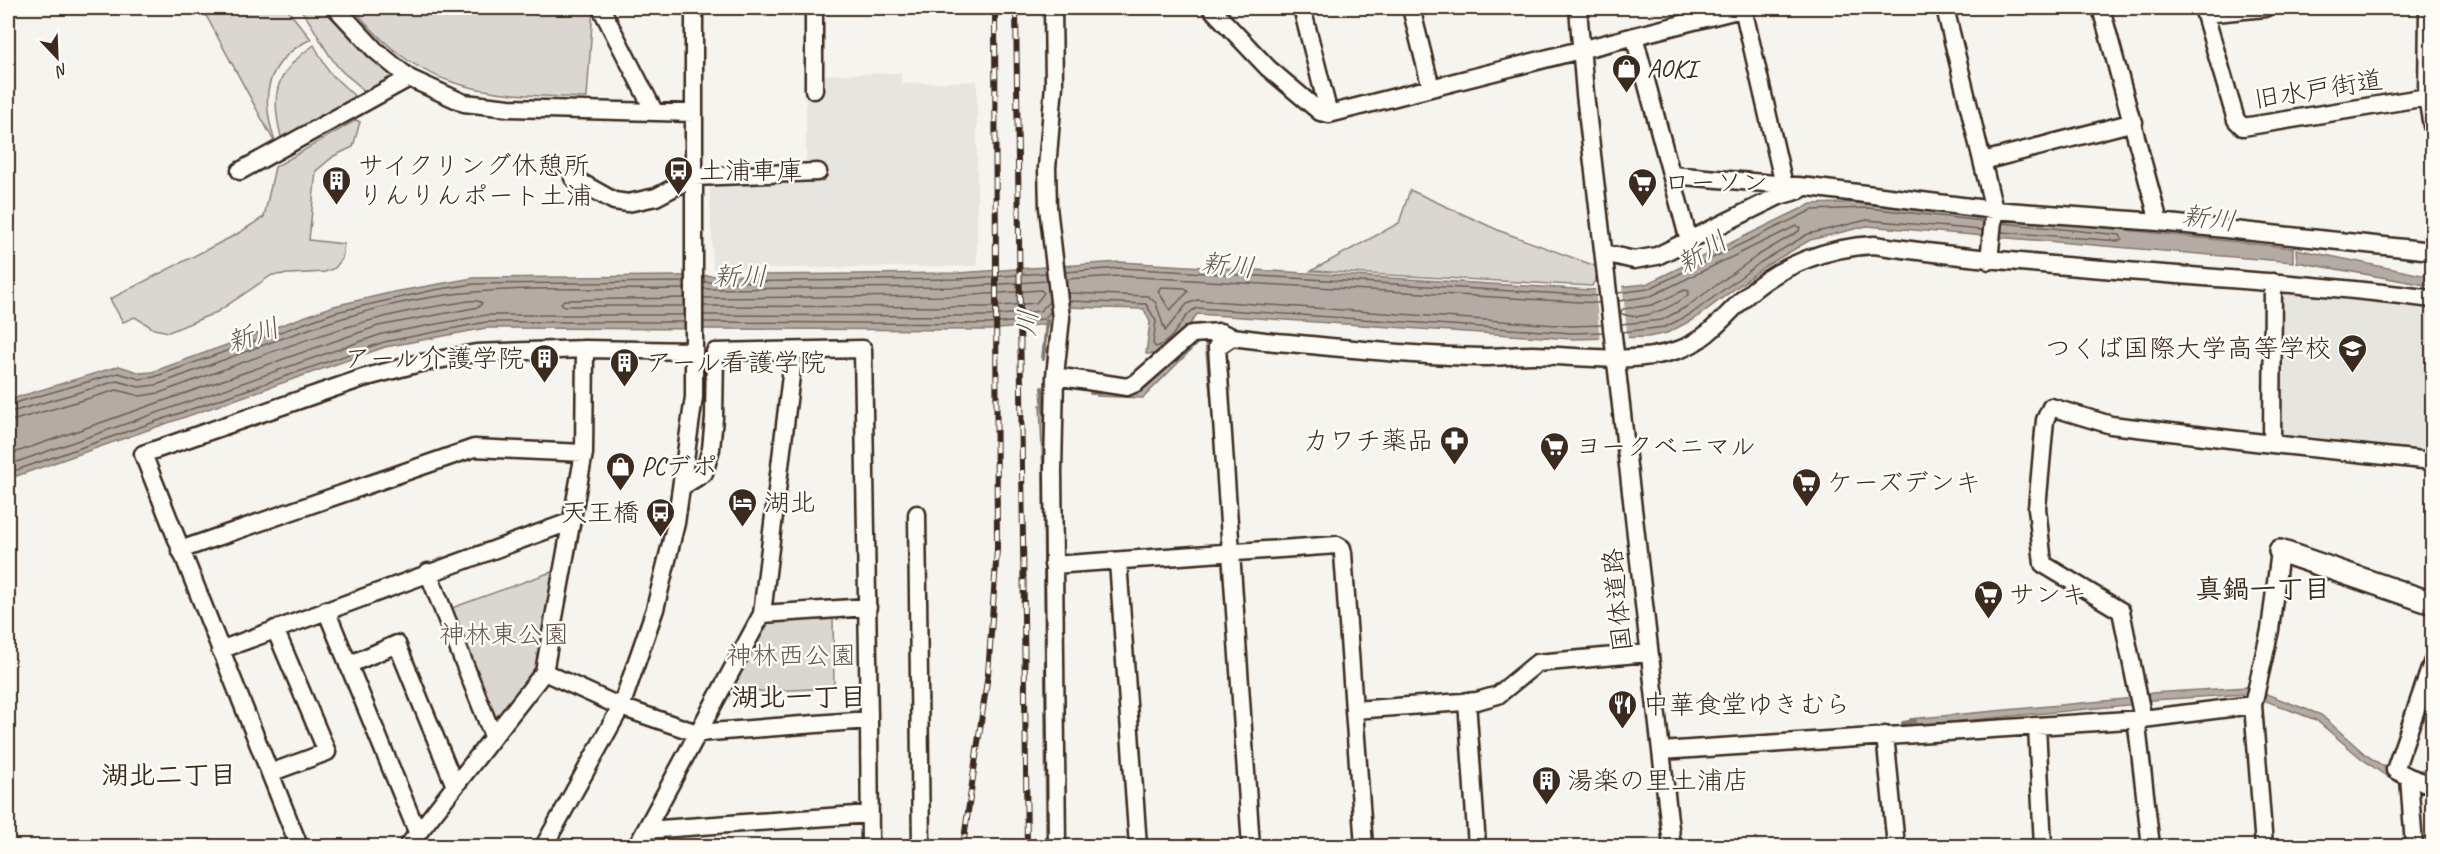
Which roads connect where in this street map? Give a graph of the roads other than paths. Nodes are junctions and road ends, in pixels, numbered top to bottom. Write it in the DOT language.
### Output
graph roads {
  1 [pos="336,8"];
  2 [pos="601,8"];
  3 [pos="694,8"];
  4 [pos="814,8"];
  5 [pos="1053,8"];
  6 [pos="1211,8"];
  7 [pos="1302,8"];
  8 [pos="1411,8"];
  9 [pos="1578,8"];
  10 [pos="1744,8"];
  11 [pos="1945,8"];
  12 [pos="2101,8"];
  13 [pos="2265,8"];
  14 [pos="2428,8"];
  15 [pos="2204,11"];
  16 [pos="1634,36"];
  17 [pos="1581,49"];
  18 [pos="409,78"];
  19 [pos="1431,88"];
  20 [pos="814,90"];
  21 [pos="2427,97"];
  22 [pos="654,111"];
  23 [pos="693,113"];
  24 [pos="1329,114"];
  25 [pos="2134,122"];
  26 [pos="2433,126"];
  27 [pos="1983,161"];
  28 [pos="240,171"];
  29 [pos="818,172"];
  30 [pos="1672,176"];
  31 [pos="694,177"];
  32 [pos="573,178"];
  33 [pos="1784,185"];
  34 [pos="1809,188"];
  35 [pos="1994,210"];
  36 [pos="2159,222"];
  37 [pos="1689,241"];
  38 [pos="2433,251"];
  39 [pos="1604,253"];
  40 [pos="1990,253"];
  41 [pos="2273,282"];
  42 [pos="2433,299"];
  43 [pos="1232,337"];
  44 [pos="694,346"];
  45 [pos="585,349"];
  46 [pos="794,351"];
  47 [pos="1615,353"];
  48 [pos="1055,376"];
  49 [pos="2272,444"];
  50 [pos="584,453"];
  51 [pos="2433,460"];
  52 [pos="683,486"];
  53 [pos="917,514"];
  54 [pos="572,521"];
  55 [pos="180,550"];
  56 [pos="2280,551"];
  57 [pos="1232,552"];
  58 [pos="1118,561"];
  59 [pos="1053,566"];
  60 [pos="428,572"];
  61 [pos="2433,603"];
  62 [pos="868,607"];
  63 [pos="326,610"];
  64 [pos="762,614"];
  65 [pos="275,629"];
  66 [pos="220,650"];
  67 [pos="1648,653"];
  68 [pos="2433,663"];
  69 [pos="348,665"];
  70 [pos="544,672"];
  71 [pos="1467,701"];
  72 [pos="2253,705"];
  73 [pos="621,707"];
  74 [pos="1354,710"];
  75 [pos="2143,719"];
  76 [pos="870,720"];
  77 [pos="2037,726"];
  78 [pos="697,733"];
  79 [pos="1885,735"];
  80 [pos="493,736"];
  81 [pos="1661,751"];
  82 [pos="270,773"];
  83 [pos="2409,777"];
  84 [pos="2433,785"];
  85 [pos="455,786"];
  86 [pos="870,814"];
  87 [pos="646,830"];
  88 [pos="413,840"];
  89 [pos="299,846"];
  90 [pos="544,846"];
  91 [pos="637,846"];
  92 [pos="870,846"];
  93 [pos="921,846"];
  94 [pos="1057,846"];
  95 [pos="1138,846"];
  96 [pos="1251,846"];
  97 [pos="1364,846"];
  98 [pos="1477,846"];
  99 [pos="1672,846"];
  100 [pos="1896,846"];
  101 [pos="2043,846"];
  102 [pos="2151,846"];
  103 [pos="2264,846"];
  104 [pos="2414,846"];
  1 -- 18 [label="street"];
  2 -- 22 [label="street"];
  3 -- 23 [label="street"];
  4 -- 20 [label="street"];
  5 -- 48 [label="street"];
  6 -- 24 [label="street"];
  7 -- 24 [label="street"];
  8 -- 19 [label="street"];
  9 -- 17 [label="street, 国体道路"];
  10 -- 16 [label="street"];
  10 -- 33 [label="street"];
  11 -- 27 [label="street"];
  12 -- 25 [label="street"];
  13 -- 15 [label="street"];
  14 -- 21 [label="street"];
  15 -- 21 [label="street, 旧水戸街道"];
  16 -- 17 [label="street"];
  16 -- 30 [label="street"];
  17 -- 19 [label="street"];
  17 -- 39 [label="street, 国体道路"];
  18 -- 22 [label="street"];
  18 -- 28 [label="street"];
  19 -- 24 [label="street"];
  21 -- 26 [label="street"];
  22 -- 23 [label="street"];
  23 -- 31 [label="street"];
  25 -- 27 [label="street"];
  25 -- 36 [label="street"];
  27 -- 35 [label="street"];
  29 -- 31 [label="street"];
  30 -- 33 [label="street"];
  30 -- 37 [label="street"];
  31 -- 32 [label="street"];
  31 -- 44 [label="street"];
  33 -- 34 [label="street"];
  34 -- 35 [label="street"];
  34 -- 37 [label="street"];
  35 -- 36 [label="street"];
  35 -- 40 [label="street"];
  36 -- 38 [label="street"];
  37 -- 39 [label="street"];
  39 -- 47 [label="street, 国体道路"];
  40 -- 41 [label="street"];
  40 -- 47 [label="street"];
  41 -- 42 [label="street"];
  41 -- 49 [label="street"];
  43 -- 47 [label="street"];
  43 -- 48 [label="street"];
  43 -- 57 [label="street"];
  44 -- 45 [label="street"];
  44 -- 52 [label="street"];
  45 -- 50 [label="street"];
  45 -- 55 [label="street"];
  46 -- 52 [label="street"];
  46 -- 62 [label="street"];
  46 -- 64 [label="street"];
  47 -- 67 [label="street, 国体道路"];
  48 -- 59 [label="street"];
  49 -- 51 [label="street"];
  49 -- 75 [label="street"];
  50 -- 54 [label="street"];
  50 -- 55 [label="street"];
  52 -- 73 [label="street"];
  53 -- 93 [label="street"];
  54 -- 60 [label="street"];
  54 -- 70 [label="street"];
  55 -- 66 [label="street"];
  56 -- 61 [label="main road"];
  56 -- 72 [label="street"];
  57 -- 58 [label="street"];
  57 -- 74 [label="street"];
  57 -- 96 [label="street"];
  58 -- 59 [label="street"];
  58 -- 95 [label="street"];
  59 -- 94 [label="street"];
  60 -- 63 [label="street"];
  60 -- 80 [label="street"];
  62 -- 64 [label="street"];
  62 -- 76 [label="street"];
  63 -- 65 [label="street"];
  63 -- 69 [label="street"];
  64 -- 78 [label="street"];
  65 -- 66 [label="street"];
  65 -- 82 [label="street"];
  66 -- 82 [label="street"];
  67 -- 71 [label="street"];
  67 -- 81 [label="street, 国体道路"];
  68 -- 83 [label="street"];
  69 -- 85 [label="street"];
  69 -- 88 [label="street"];
  70 -- 73 [label="street"];
  70 -- 80 [label="street"];
  71 -- 74 [label="street"];
  71 -- 98 [label="street"];
  72 -- 75 [label="street"];
  72 -- 103 [label="street"];
  73 -- 78 [label="street"];
  73 -- 90 [label="street"];
  74 -- 97 [label="street"];
  75 -- 77 [label="street"];
  75 -- 102 [label="street"];
  76 -- 78 [label="street"];
  76 -- 86 [label="street"];
  77 -- 79 [label="street"];
  77 -- 101 [label="street"];
  78 -- 87 [label="street"];
  79 -- 81 [label="street"];
  79 -- 100 [label="street"];
  80 -- 85 [label="street"];
  81 -- 99 [label="street, 国体道路"];
  82 -- 89 [label="street"];
  83 -- 84 [label="street"];
  83 -- 104 [label="street"];
  85 -- 88 [label="street"];
  86 -- 87 [label="street"];
  86 -- 92 [label="street"];
  87 -- 91 [label="street"];
}
